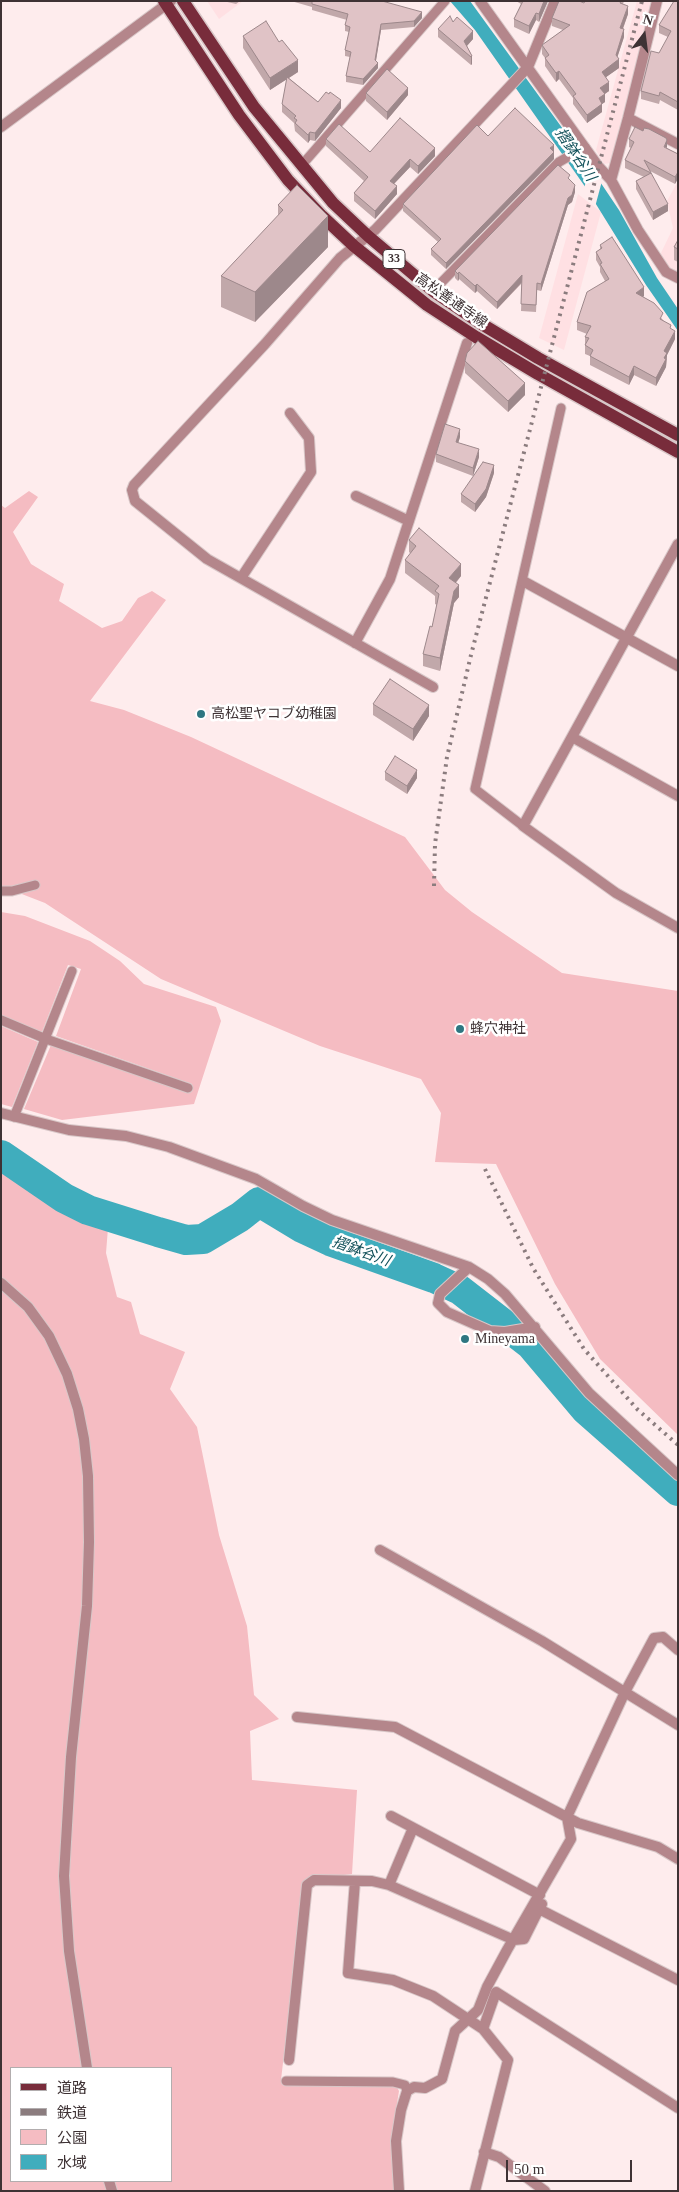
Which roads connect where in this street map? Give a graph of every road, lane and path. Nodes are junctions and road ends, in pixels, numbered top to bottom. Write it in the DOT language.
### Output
graph roads {
  1 [pos="183,1"];
  2 [pos="445,1"];
  3 [pos="480,1"];
  4 [pos="555,1"];
  5 [pos="657,1"];
  6 [pos="167,2"];
  7 [pos="526,69"];
  8 [pos="628,118"];
  9 [pos="1,127"];
  10 [pos="678,144"];
  11 [pos="583,148"];
  12 [pos="301,166"];
  13 [pos="611,180"];
  14 [pos="368,236"];
  15 [pos="354,246"];
  16 [pos="678,278"];
  17 [pos="433,291"];
  18 [pos="467,343"];
  19 [pos="561,408"];
  20 [pos="290,413"];
  21 [pos="678,435"];
  22 [pos="678,452"];
  23 [pos="356,496"];
  24 [pos="409,521"];
  25 [pos="678,544"];
  26 [pos="241,578"];
  27 [pos="523,581"];
  28 [pos="626,637"];
  29 [pos="355,643"];
  30 [pos="678,666"];
  31 [pos="432,687"];
  32 [pos="572,737"];
  33 [pos="678,796"];
  34 [pos="523,826"];
  35 [pos="35,885"];
  36 [pos="1,891"];
  37 [pos="678,928"];
  38 [pos="72,971"];
  39 [pos="1,1020"];
  40 [pos="46,1039"];
  41 [pos="188,1088"];
  42 [pos="1,1113"];
  43 [pos="14,1117"];
  44 [pos="469,1267"];
  45 [pos="1,1283"];
  46 [pos="535,1327"];
  47 [pos="678,1476"];
  48 [pos="380,1550"];
  49 [pos="678,1650"];
  50 [pos="625,1692"];
  51 [pos="297,1717"];
  52 [pos="678,1725"];
  53 [pos="391,1816"];
  54 [pos="567,1817"];
  55 [pos="413,1828"];
  56 [pos="678,1858"];
  57 [pos="551,1875"];
  58 [pos="355,1881"];
  59 [pos="389,1885"];
  60 [pos="540,1895"];
  61 [pos="539,1909"];
  62 [pos="514,1940"];
  63 [pos="678,1980"];
  64 [pos="468,2019"];
  65 [pos="483,2029"];
  66 [pos="289,2060"];
  67 [pos="87,2067"];
  68 [pos="286,2081"];
  69 [pos="408,2091"];
  70 [pos="678,2108"];
  71 [pos="484,2152"];
  72 [pos="399,2191"];
  73 [pos="475,2191"];
  74 [pos="545,2191"];
  1 -- 12 [label="main road, 高松善通寺線 / 33"];
  2 -- 12 [label="lane"];
  3 -- 7 [label="street"];
  4 -- 7 [label="street"];
  5 -- 8 [label="street"];
  6 -- 9 [label="street"];
  6 -- 15 [label="main road, 高松善通寺線 / 33"];
  7 -- 11 [label="street"];
  7 -- 14 [label="street"];
  8 -- 10 [label="street"];
  8 -- 13 [label="street"];
  11 -- 13 [label="street"];
  11 -- 17 [label="lane"];
  12 -- 14 [label="main road, 高松善通寺線 / 33"];
  13 -- 16 [label="street"];
  14 -- 15 [label="street"];
  14 -- 17 [label="main road, 高松善通寺線 / 33"];
  15 -- 22 [label="main road, 高松善通寺線 / 33"];
  15 -- 26 [label="street"];
  17 -- 21 [label="main road, 高松善通寺線 / 33"];
  18 -- 24 [label="street"];
  19 -- 27 [label="lane"];
  20 -- 26 [label="street"];
  23 -- 24 [label="street"];
  24 -- 29 [label="street"];
  25 -- 28 [label="street"];
  26 -- 29 [label="street"];
  27 -- 28 [label="street"];
  27 -- 34 [label="lane"];
  28 -- 30 [label="street"];
  28 -- 32 [label="street"];
  29 -- 31 [label="street"];
  32 -- 33 [label="street"];
  32 -- 34 [label="street"];
  34 -- 37 [label="street"];
  35 -- 36 [label="lane"];
  38 -- 40 [label="lane"];
  39 -- 40 [label="lane"];
  40 -- 41 [label="lane"];
  40 -- 43 [label="lane"];
  42 -- 43 [label="street"];
  43 -- 44 [label="street"];
  44 -- 46 [label="street"];
  44 -- 46 [label="street"];
  45 -- 67 [label="street"];
  46 -- 47 [label="street"];
  48 -- 50 [label="street"];
  49 -- 50 [label="street"];
  50 -- 52 [label="street"];
  50 -- 54 [label="street"];
  51 -- 54 [label="street"];
  53 -- 55 [label="street"];
  54 -- 56 [label="street"];
  54 -- 57 [label="street"];
  55 -- 59 [label="street"];
  55 -- 60 [label="street"];
  57 -- 60 [label="street"];
  57 -- 61 [label="street"];
  58 -- 59 [label="street"];
  58 -- 64 [label="street"];
  58 -- 66 [label="street"];
  59 -- 62 [label="street"];
  60 -- 62 [label="street"];
  61 -- 62 [label="street"];
  61 -- 63 [label="street"];
  62 -- 64 [label="street"];
  64 -- 65 [label="street"];
  64 -- 69 [label="street"];
  65 -- 70 [label="street"];
  65 -- 71 [label="street"];
  68 -- 69 [label="lane"];
  69 -- 72 [label="street"];
  71 -- 73 [label="street"];
  71 -- 74 [label="street"];
}
